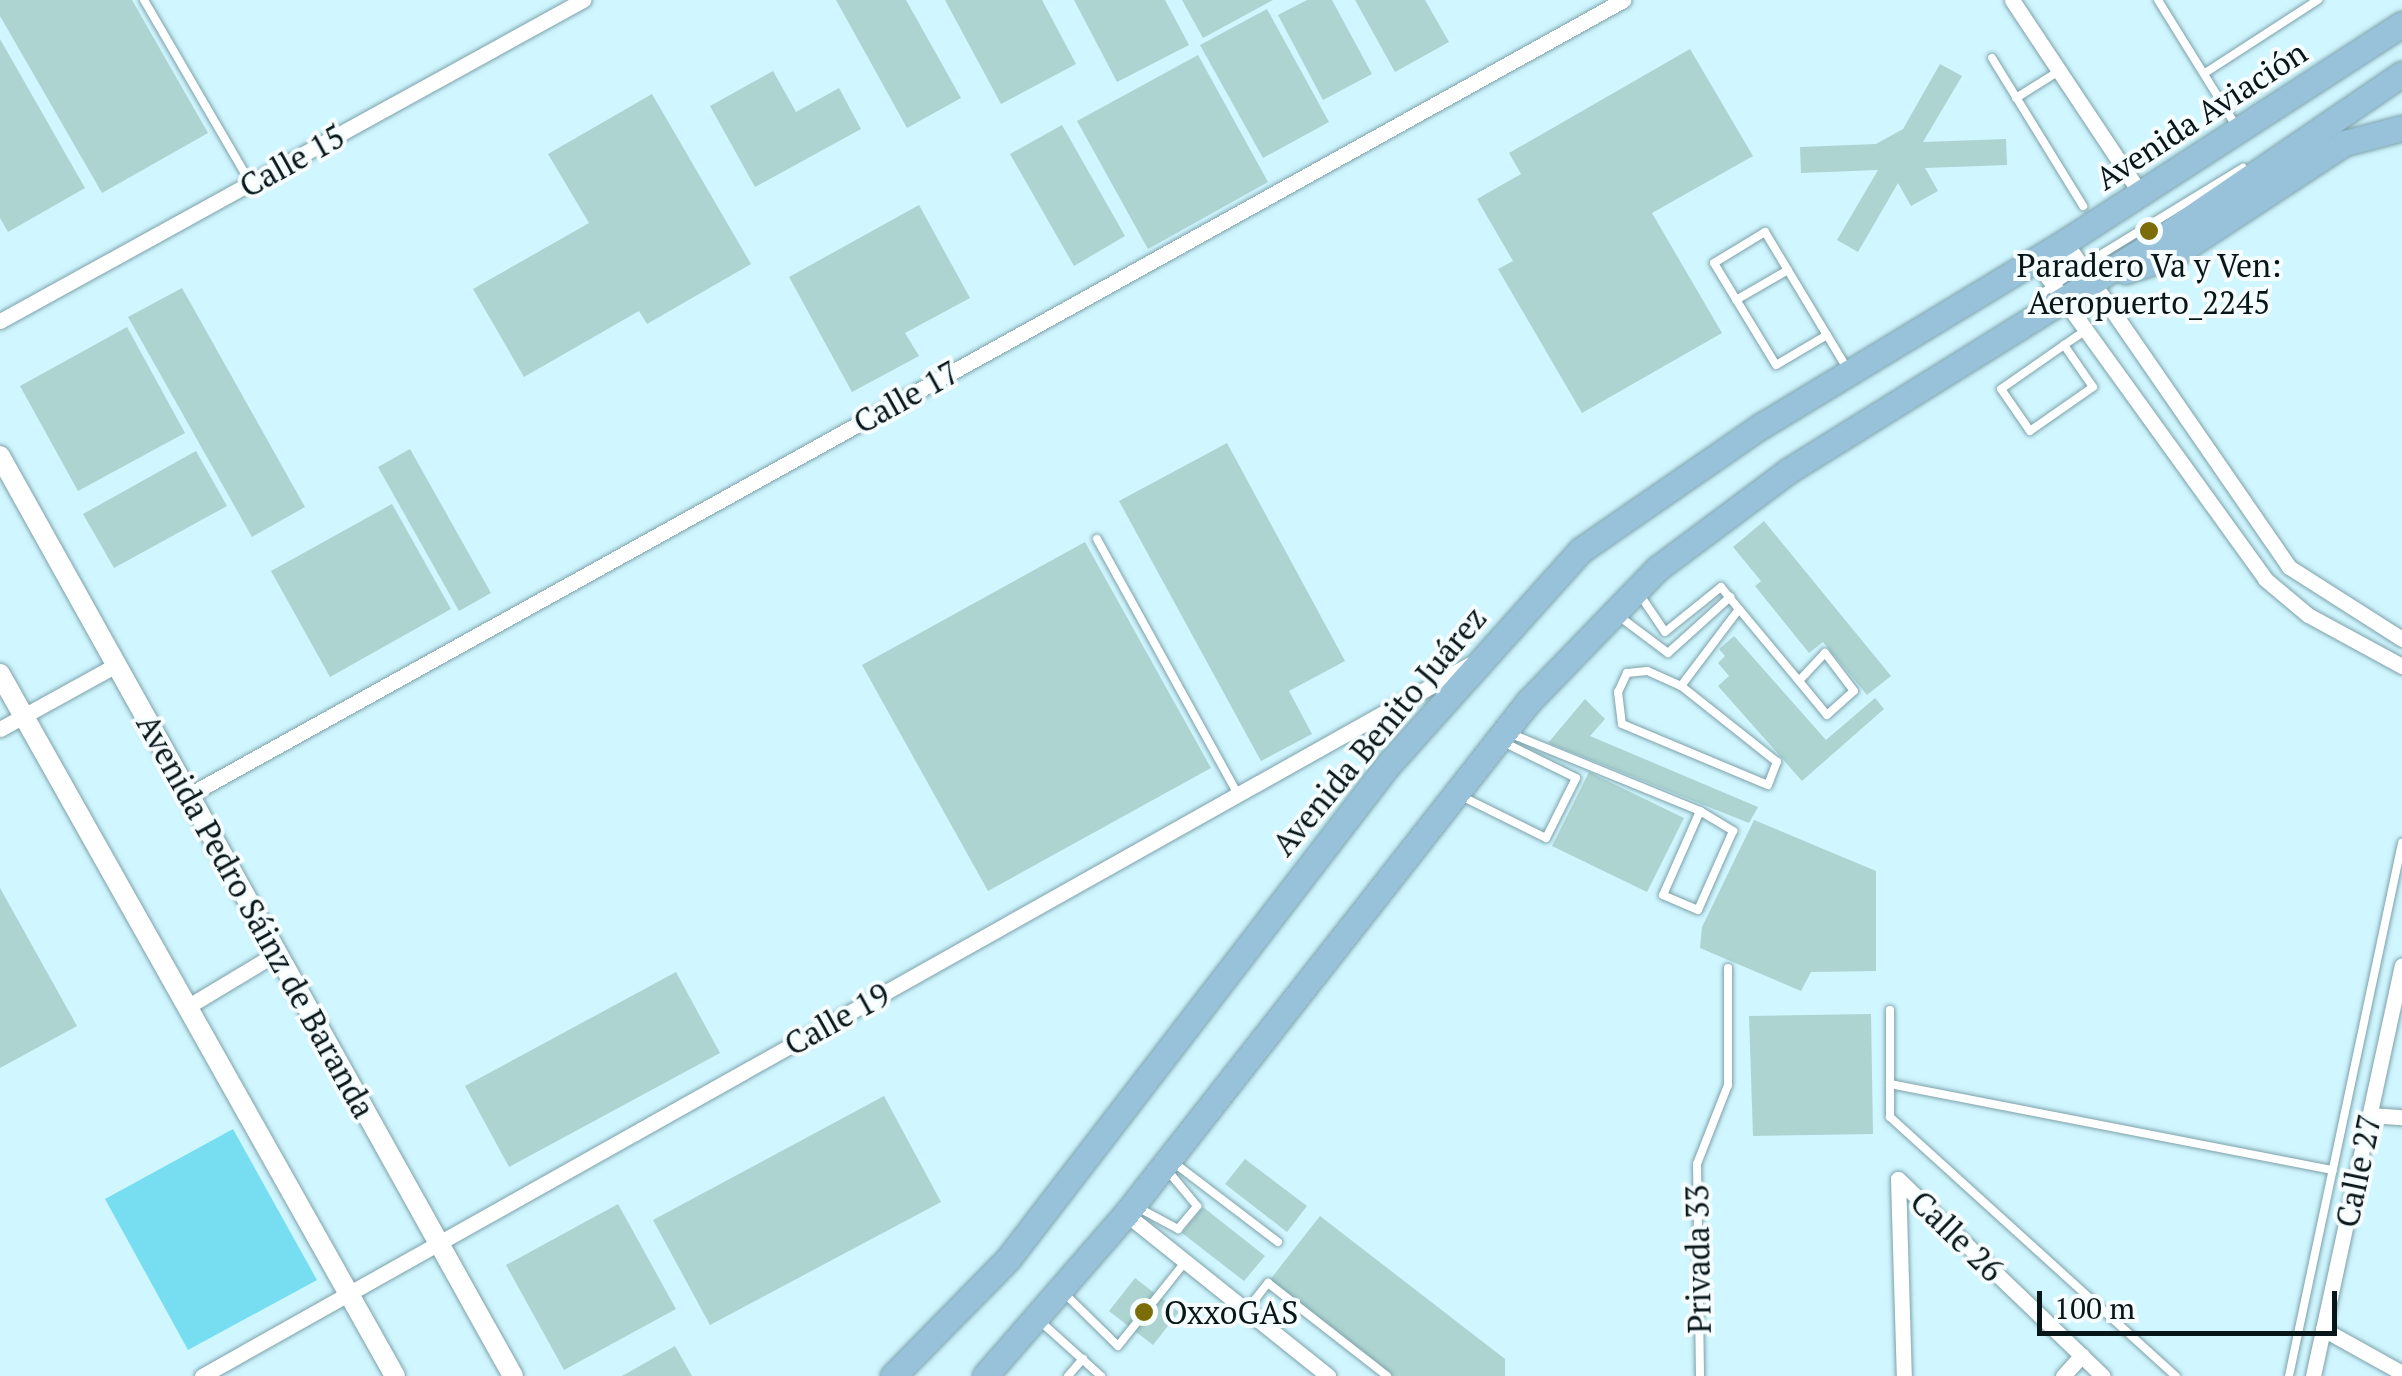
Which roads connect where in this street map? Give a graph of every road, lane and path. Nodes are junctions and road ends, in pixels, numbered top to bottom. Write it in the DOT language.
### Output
graph roads {
  1 [pos="144,0"];
  2 [pos="583,0"];
  3 [pos="1623,0"];
  4 [pos="2012,0"];
  5 [pos="2158,0"];
  6 [pos="2318,0"];
  7 [pos="2402,24"];
  8 [pos="2402,38"];
  9 [pos="1992,58"];
  10 [pos="2059,71"];
  11 [pos="2204,73"];
  12 [pos="2402,74"];
  13 [pos="2290,96"];
  14 [pos="2016,98"];
  15 [pos="2402,128"];
  16 [pos="2238,129"];
  17 [pos="251,184"];
  18 [pos="2140,193"];
  19 [pos="2083,206"];
  20 [pos="2065,242"];
  21 [pos="2036,261"];
  22 [pos="1788,270"];
  23 [pos="2087,274"];
  24 [pos="2058,293"];
  25 [pos="1736,300"];
  26 [pos="0,321"];
  27 [pos="2086,330"];
  28 [pos="1827,335"];
  29 [pos="2064,345"];
  30 [pos="1850,373"];
  31 [pos="2174,401"];
  32 [pos="2149,419"];
  33 [pos="0,456"];
  34 [pos="2232,486"];
  35 [pos="2208,502"];
  36 [pos="1097,538"];
  37 [pos="1636,588"];
  38 [pos="1730,598"];
  39 [pos="1740,609"];
  40 [pos="1613,611"];
  41 [pos="2402,639"];
  42 [pos="1473,662"];
  43 [pos="116,665"];
  44 [pos="2402,666"];
  45 [pos="0,674"];
  46 [pos="1798,681"];
  47 [pos="1681,686"];
  48 [pos="24,716"];
  49 [pos="0,729"];
  50 [pos="1502,736"];
  51 [pos="1455,793"];
  52 [pos="1238,794"];
  53 [pos="189,795"];
  54 [pos="1700,811"];
  55 [pos="2402,843"];
  56 [pos="277,954"];
  57 [pos="2402,966"];
  58 [pos="1728,968"];
  59 [pos="188,1007"];
  60 [pos="1890,1010"];
  61 [pos="1890,1084"];
  62 [pos="2370,1115"];
  63 [pos="2402,1118"];
  64 [pos="1167,1163"];
  65 [pos="2332,1170"];
  66 [pos="1130,1210"];
  67 [pos="1278,1242"];
  68 [pos="438,1244"];
  69 [pos="1185,1262"];
  70 [pos="1063,1292"];
  71 [pos="348,1294"];
  72 [pos="1246,1310"];
  73 [pos="1040,1320"];
  74 [pos="2323,1329"];
  75 [pos="2082,1356"];
  76 [pos="1083,1360"];
  77 [pos="2402,1373"];
  78 [pos="202,1376"];
  79 [pos="395,1376"];
  80 [pos="512,1376"];
  81 [pos="893,1376"];
  82 [pos="985,1376"];
  83 [pos="1068,1376"];
  84 [pos="1101,1376"];
  85 [pos="1328,1376"];
  86 [pos="1387,1376"];
  87 [pos="1700,1376"];
  88 [pos="1904,1376"];
  89 [pos="2063,1376"];
  90 [pos="2103,1376"];
  91 [pos="2176,1376"];
  92 [pos="2289,1376"];
  93 [pos="2313,1376"];
  1 -- 17 [label="lane"];
  2 -- 17 [label="street, Calle 15"];
  3 -- 53 [label="street, Calle 17"];
  4 -- 10 [label="street"];
  5 -- 11 [label="lane"];
  6 -- 11 [label="lane"];
  7 -- 13 [label="main road, Avenida Aviación"];
  8 -- 13 [label="main road"];
  9 -- 14 [label="lane"];
  10 -- 14 [label="lane"];
  10 -- 18 [label="street"];
  11 -- 16 [label="lane"];
  12 -- 23 [label="main road"];
  13 -- 16 [label="main road, Avenida Aviación"];
  14 -- 19 [label="lane"];
  15 -- 23 [label="main road"];
  16 -- 18 [label="main road, Avenida Aviación"];
  17 -- 26 [label="street, Calle 15"];
  18 -- 20 [label="main road, Avenida Aviación"];
  20 -- 21 [label="main road, Avenida Aviación"];
  20 -- 23 [label="street"];
  21 -- 24 [label="street"];
  21 -- 30 [label="main road, Avenida Benito Juárez"];
  22 -- 25 [label="lane"];
  22 -- 25 [label="lane"];
  22 -- 28 [label="lane"];
  23 -- 24 [label="main road"];
  23 -- 31 [label="street"];
  24 -- 27 [label="street"];
  24 -- 37 [label="main road"];
  25 -- 28 [label="lane"];
  27 -- 29 [label="lane"];
  27 -- 32 [label="street"];
  28 -- 30 [label="lane"];
  29 -- 29 [label="lane"];
  30 -- 42 [label="main road, Avenida Benito Juárez"];
  31 -- 32 [label="street"];
  31 -- 34 [label="street"];
  32 -- 35 [label="street"];
  33 -- 43 [label="street, Avenida Pedro Sáinz de Baranda"];
  34 -- 35 [label="street"];
  34 -- 41 [label="street"];
  35 -- 44 [label="street"];
  36 -- 52 [label="lane"];
  37 -- 38 [label="lane"];
  37 -- 40 [label="main road"];
  38 -- 39 [label="lane"];
  38 -- 40 [label="lane"];
  39 -- 46 [label="lane"];
  39 -- 47 [label="lane"];
  40 -- 50 [label="main road"];
  42 -- 52 [label="street, Calle 19"];
  42 -- 81 [label="main road, Avenida Benito Juárez"];
  43 -- 48 [label="street"];
  43 -- 53 [label="street, Avenida Pedro Sáinz de Baranda"];
  45 -- 48 [label="street"];
  46 -- 46 [label="lane"];
  47 -- 47 [label="lane"];
  48 -- 49 [label="street"];
  48 -- 59 [label="street"];
  50 -- 51 [label="main road"];
  50 -- 51 [label="lane"];
  50 -- 54 [label="lane"];
  51 -- 64 [label="main road"];
  52 -- 68 [label="street, Calle 19"];
  53 -- 56 [label="street, Avenida Pedro Sáinz de Baranda"];
  54 -- 54 [label="lane"];
  55 -- 65 [label="lane"];
  56 -- 59 [label="street"];
  56 -- 68 [label="street, Avenida Pedro Sáinz de Baranda"];
  57 -- 62 [label="street, Calle 27"];
  58 -- 87 [label="lane, Privada 33"];
  59 -- 71 [label="street"];
  60 -- 61 [label="lane"];
  61 -- 65 [label="lane"];
  61 -- 91 [label="lane"];
  62 -- 63 [label="street"];
  62 -- 74 [label="street, Calle 27"];
  64 -- 66 [label="main road"];
  64 -- 66 [label="lane"];
  64 -- 67 [label="lane"];
  65 -- 92 [label="lane"];
  66 -- 69 [label="street"];
  66 -- 70 [label="main road"];
  68 -- 71 [label="street, Calle 19"];
  68 -- 80 [label="street, Avenida Pedro Sáinz de Baranda"];
  69 -- 70 [label="lane"];
  69 -- 72 [label="street"];
  70 -- 73 [label="main road"];
  71 -- 78 [label="street, Calle 19"];
  71 -- 79 [label="street"];
  72 -- 85 [label="street"];
  72 -- 86 [label="lane"];
  73 -- 76 [label="lane"];
  73 -- 82 [label="main road"];
  74 -- 77 [label="street"];
  74 -- 93 [label="street, Calle 27"];
  75 -- 88 [label="street, Calle 26"];
  75 -- 89 [label="street"];
  75 -- 90 [label="street, Calle 26"];
  76 -- 83 [label="lane"];
  76 -- 84 [label="lane"];
}
